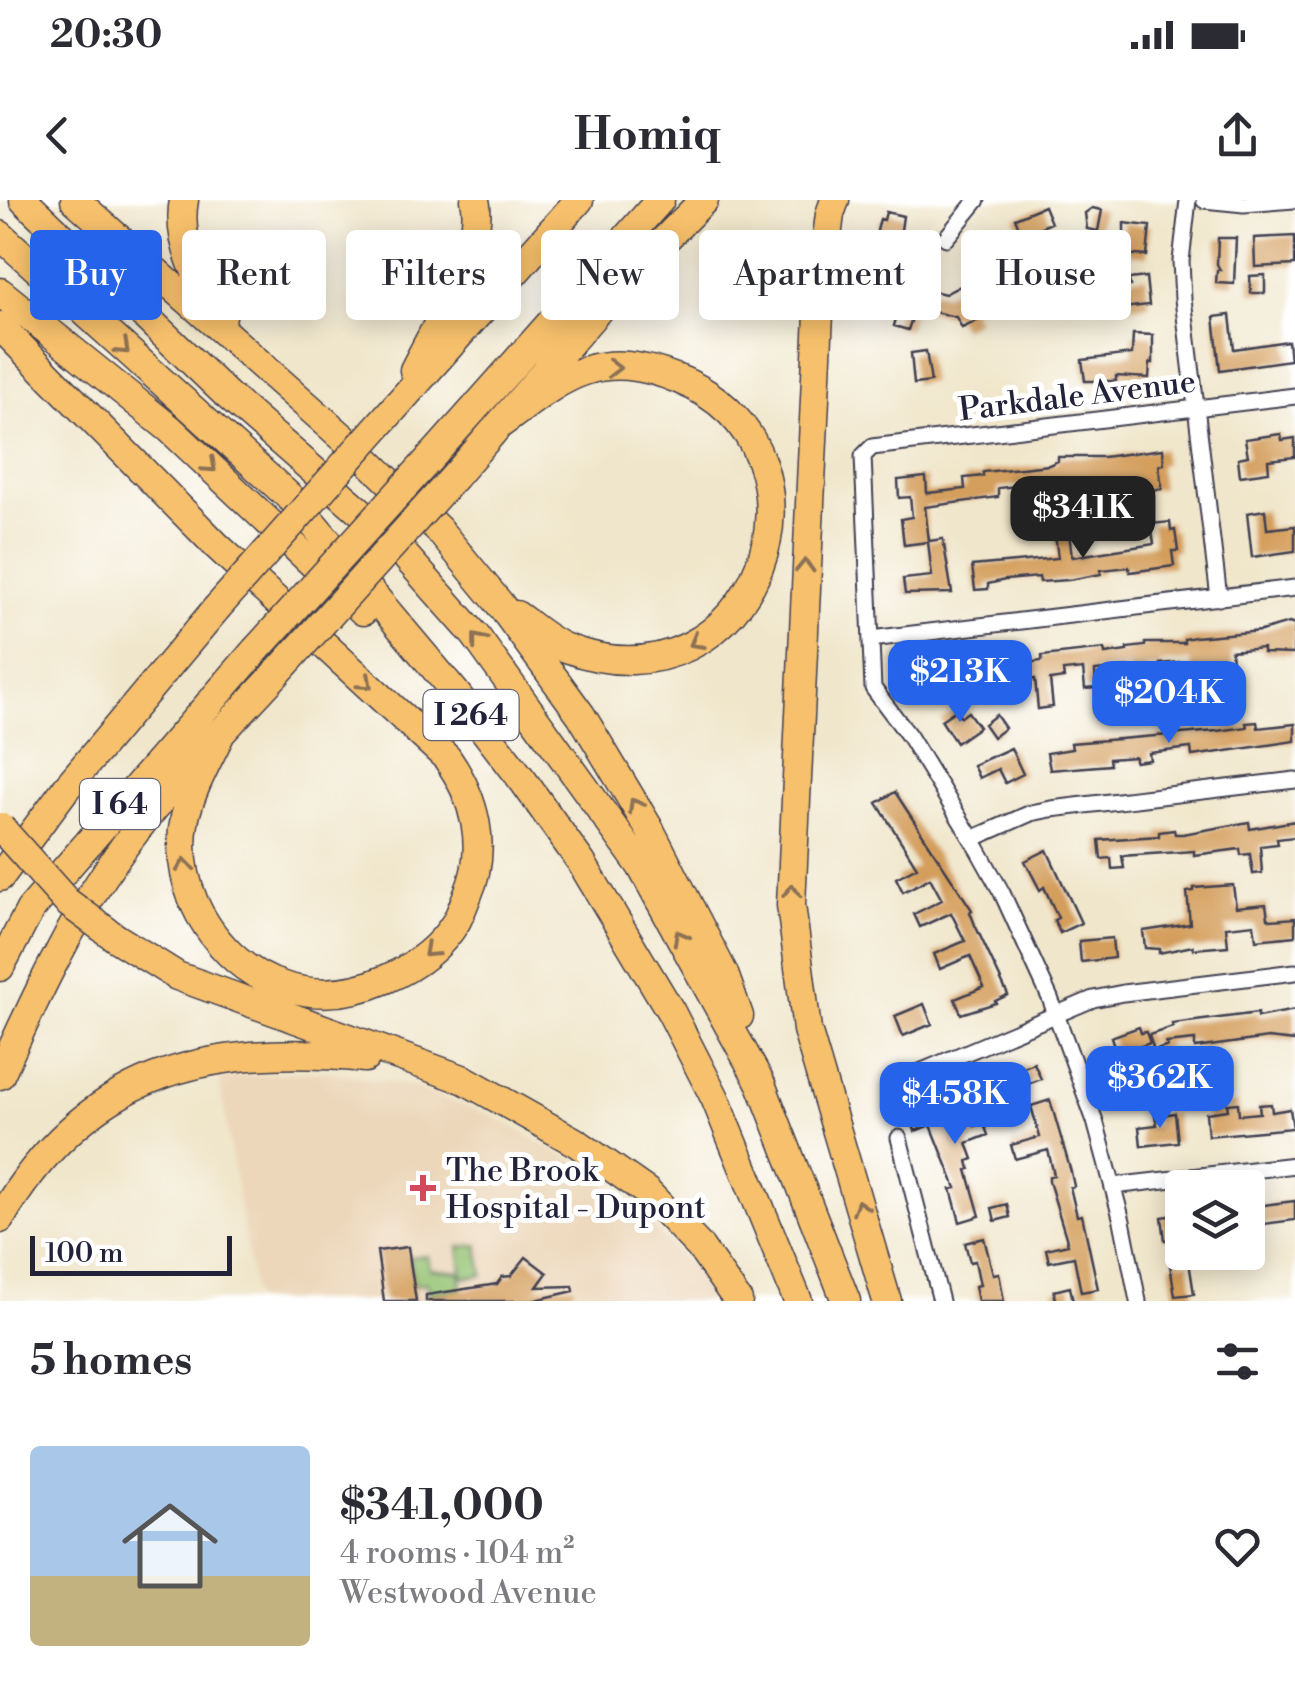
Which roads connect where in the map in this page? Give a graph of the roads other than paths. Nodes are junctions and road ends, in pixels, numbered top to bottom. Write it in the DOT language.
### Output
graph roads {
  1 [pos="23,200"];
  2 [pos="75,200"];
  3 [pos="184,200"];
  4 [pos="474,200"];
  5 [pos="578,200"];
  6 [pos="660,200"];
  7 [pos="704,200"];
  8 [pos="836,200"];
  9 [pos="977,200"];
  10 [pos="1188,200"];
  11 [pos="1204,200"];
  12 [pos="1294,200"];
  13 [pos="0,231"];
  14 [pos="946,238"];
  15 [pos="0,292"];
  16 [pos="0,326"];
  17 [pos="242,346"];
  18 [pos="1295,396"];
  19 [pos="396,406"];
  20 [pos="1196,408"];
  21 [pos="500,425"];
  22 [pos="1295,588"];
  23 [pos="1219,598"];
  24 [pos="499,603"];
  25 [pos="871,639"];
  26 [pos="221,734"];
  27 [pos="1295,780"];
  28 [pos="0,827"];
  29 [pos="972,839"];
  30 [pos="0,877"];
  31 [pos="0,967"];
  32 [pos="1295,972"];
  33 [pos="1056,1014"];
  34 [pos="408,1062"];
  35 [pos="0,1075"];
  36 [pos="894,1083"];
  37 [pos="762,1084"];
  38 [pos="899,1138"];
  39 [pos="1295,1165"];
  40 [pos="1113,1186"];
  41 [pos="0,1220"];
  42 [pos="738,1301"];
  43 [pos="798,1301"];
  44 [pos="846,1301"];
  45 [pos="887,1301"];
  46 [pos="941,1301"];
  47 [pos="1138,1301"];
  1 -- 13 [label="highway"];
  37 -- 1 [label="highway, I 264, one-way"];
  2 -- 17 [label="highway"];
  3 -- 17 [label="highway"];
  4 -- 19 [label="highway"];
  5 -- 19 [label="highway, I 64"];
  6 -- 31 [label="highway, I 64, bridge"];
  7 -- 21 [label="highway"];
  45 -- 8 [label="highway, one-way"];
  9 -- 14 [label="street"];
  10 -- 20 [label="street"];
  11 -- 12 [label="street"];
  13 -- 43 [label="highway, I 264, one-way"];
  15 -- 43 [label="highway, one-way"];
  16 -- 26 [label="highway, one-way"];
  17 -- 24 [label="highway"];
  18 -- 20 [label="street, Parkdale Avenue"];
  19 -- 30 [label="highway, I 64, bridge"];
  20 -- 23 [label="street"];
  20 -- 25 [label="street, Parkdale Avenue"];
  21 -- 24 [label="highway, one-way"];
  21 -- 26 [label="highway, bridge"];
  22 -- 23 [label="street"];
  23 -- 25 [label="street"];
  37 -- 24 [label="highway, one-way"];
  25 -- 29 [label="street"];
  26 -- 35 [label="highway"];
  27 -- 29 [label="street"];
  28 -- 34 [label="highway, bridge"];
  29 -- 33 [label="street"];
  32 -- 33 [label="street"];
  33 -- 36 [label="street"];
  33 -- 40 [label="street"];
  34 -- 41 [label="highway"];
  34 -- 42 [label="highway"];
  37 -- 44 [label="highway, I 264"];
  38 -- 46 [label="street"];
  39 -- 40 [label="street"];
  40 -- 47 [label="street"];
}
